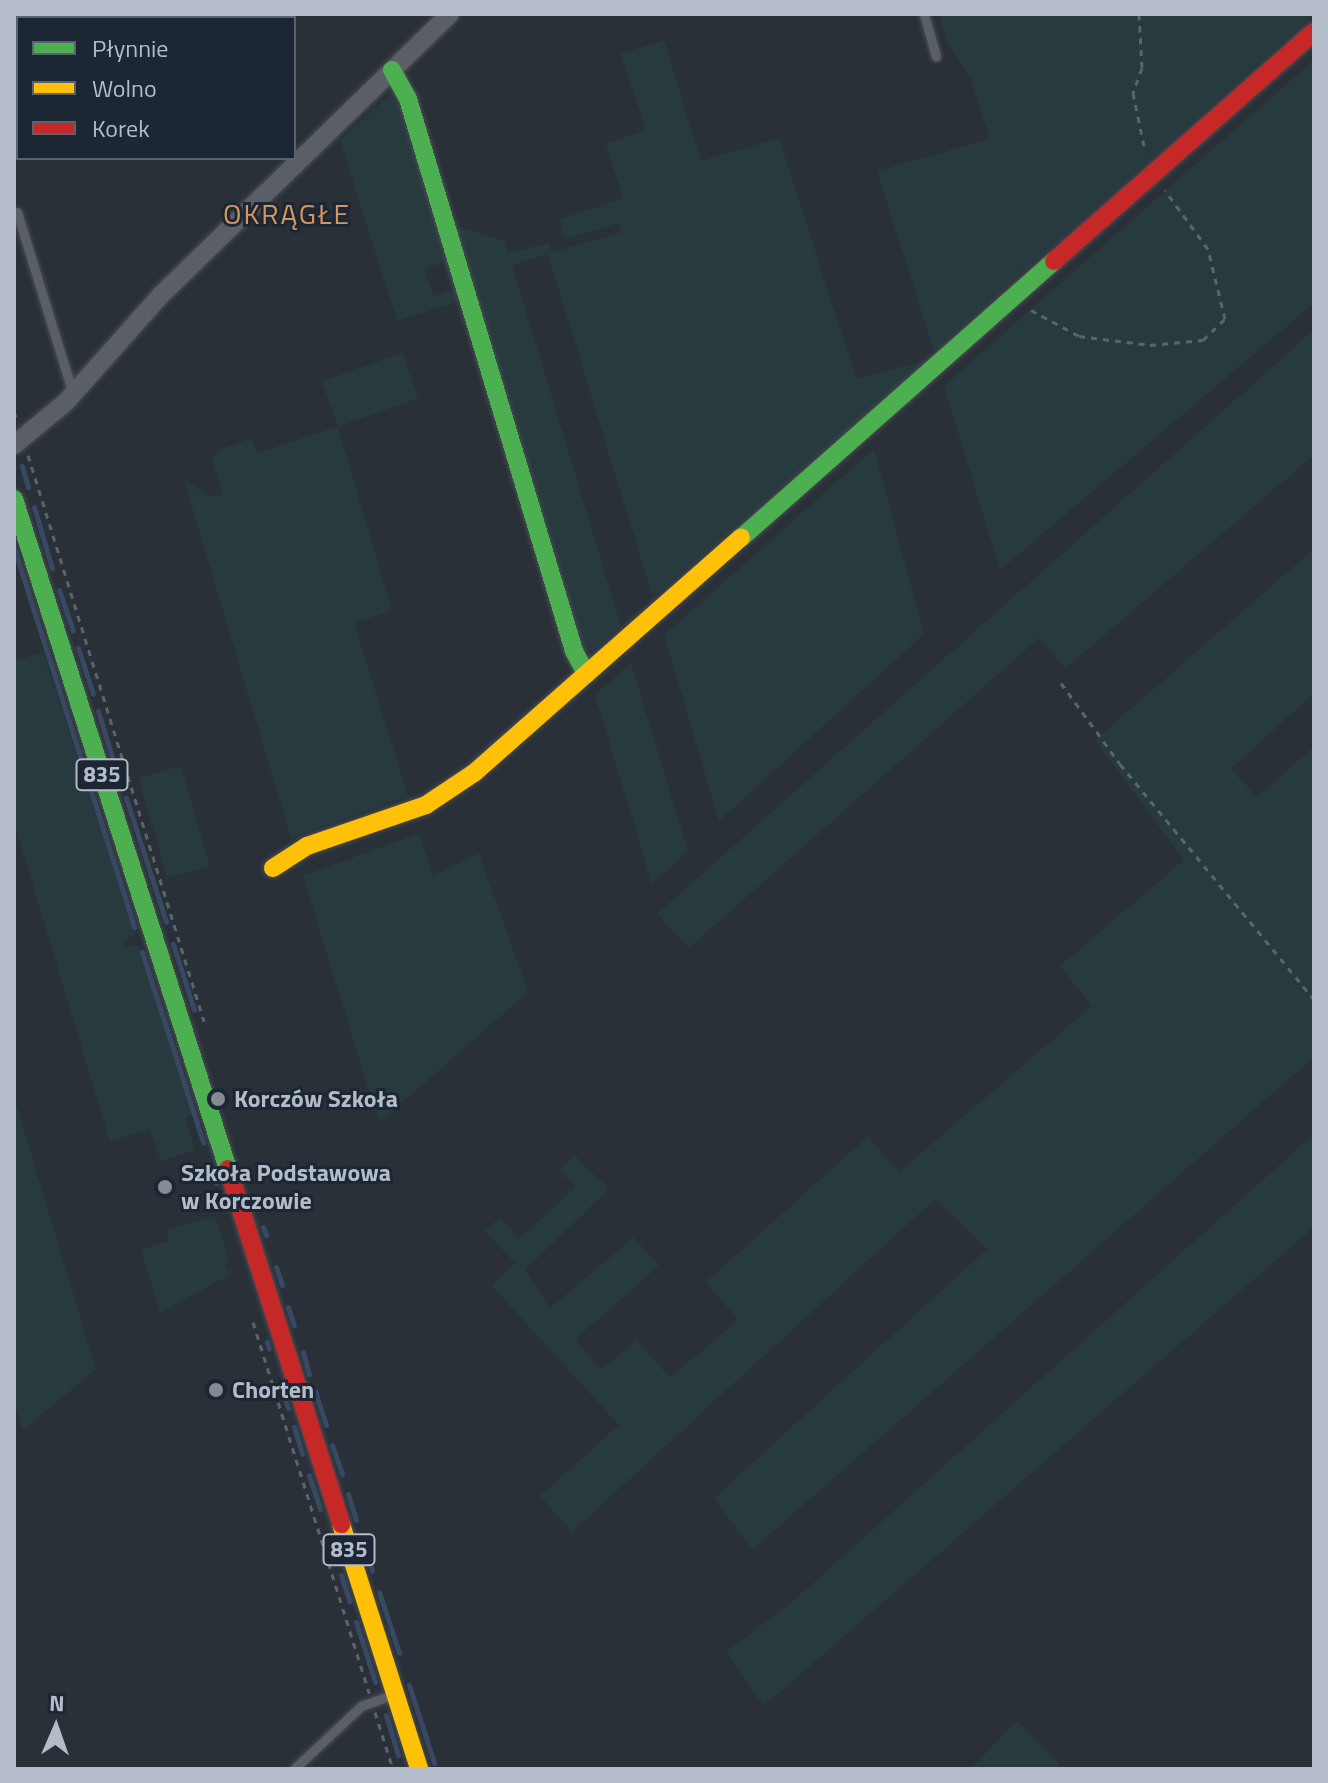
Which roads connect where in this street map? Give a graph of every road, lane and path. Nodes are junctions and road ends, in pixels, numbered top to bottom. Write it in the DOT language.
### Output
graph roads {
  1 [pos="450,14"];
  2 [pos="924,14"];
  3 [pos="1139,14"];
  4 [pos="1314,32"];
  5 [pos="936,56"];
  6 [pos="392,70"];
  7 [pos="1144,146"];
  8 [pos="1153,174"];
  9 [pos="17,212"];
  10 [pos="1017,294"];
  11 [pos="73,394"];
  12 [pos="14,411"];
  13 [pos="18,441"];
  14 [pos="14,499"];
  15 [pos="586,674"];
  16 [pos="1061,683"];
  17 [pos="273,868"];
  18 [pos="1314,999"];
  19 [pos="206,1032"];
  20 [pos="253,1320"];
  21 [pos="395,1694"];
  22 [pos="371,1701"];
  23 [pos="294,1769"];
  24 [pos="393,1769"];
  25 [pos="419,1769"];
  1 -- 6 [label="street"];
  2 -- 5 [label="lane"];
  3 -- 7 [label="path"];
  4 -- 8 [label="street"];
  6 -- 11 [label="street"];
  6 -- 15 [label="street"];
  8 -- 10 [label="street"];
  8 -- 10 [label="path"];
  9 -- 11 [label="lane"];
  10 -- 15 [label="street"];
  11 -- 13 [label="street"];
  12 -- 13 [label="path"];
  13 -- 19 [label="path"];
  14 -- 21 [label="street, 835"];
  15 -- 17 [label="street"];
  16 -- 18 [label="path"];
  20 -- 22 [label="path"];
  21 -- 22 [label="lane"];
  21 -- 25 [label="street, 835"];
  22 -- 23 [label="lane"];
  22 -- 24 [label="path"];
}
